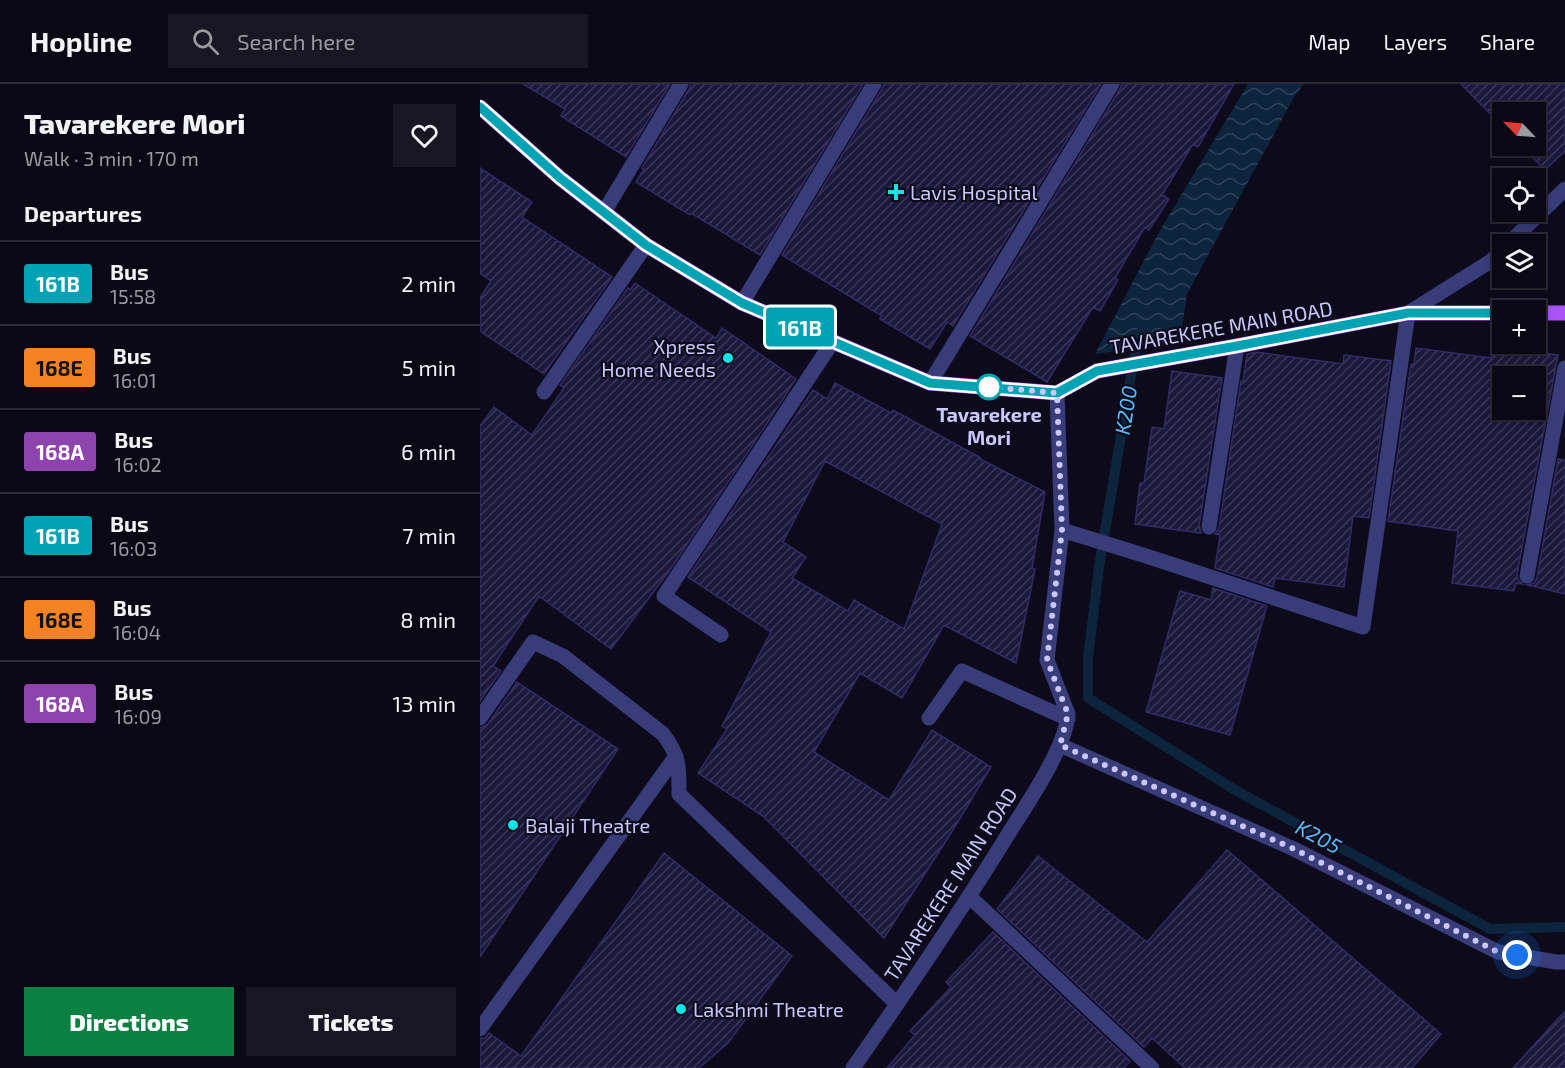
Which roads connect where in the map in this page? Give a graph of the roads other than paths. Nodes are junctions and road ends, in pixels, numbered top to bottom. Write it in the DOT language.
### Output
graph roads {
  1 [pos="681,84"];
  2 [pos="874,84"];
  3 [pos="1112,84"];
  4 [pos="480,107"];
  5 [pos="1565,189"];
  6 [pos="604,212"];
  7 [pos="1518,234"];
  8 [pos="646,245"];
  9 [pos="1492,260"];
  10 [pos="742,303"];
  11 [pos="1408,313"];
  12 [pos="1492,313"];
  13 [pos="1546,313"];
  14 [pos="1565,313"];
  15 [pos="833,341"];
  16 [pos="1237,346"];
  17 [pos="1565,368"];
  18 [pos="930,383"];
  19 [pos="544,392"];
  20 [pos="1057,393"];
  21 [pos="1209,527"];
  22 [pos="1062,530"];
  23 [pos="1527,576"];
  24 [pos="722,635"];
  25 [pos="1068,717"];
  26 [pos="480,718"];
  27 [pos="929,718"];
  28 [pos="1060,745"];
  29 [pos="676,756"];
  30 [pos="970,897"];
  31 [pos="1565,962"];
  32 [pos="897,1004"];
  33 [pos="480,1029"];
  34 [pos="853,1068"];
  35 [pos="1152,1068"];
  1 -- 6 [label="street"];
  2 -- 10 [label="street"];
  3 -- 18 [label="street"];
  4 -- 6 [label="main road"];
  5 -- 7 [label="street"];
  6 -- 8 [label="main road"];
  8 -- 10 [label="main road"];
  8 -- 19 [label="street"];
  9 -- 11 [label="street"];
  10 -- 15 [label="main road"];
  11 -- 12 [label="main road, TAVAREKERE MAIN ROAD"];
  11 -- 16 [label="main road, TAVAREKERE MAIN ROAD"];
  11 -- 22 [label="street"];
  13 -- 14 [label="main road"];
  15 -- 18 [label="main road"];
  15 -- 24 [label="street"];
  16 -- 20 [label="main road, TAVAREKERE MAIN ROAD"];
  16 -- 21 [label="street"];
  17 -- 23 [label="street"];
  18 -- 20 [label="main road"];
  20 -- 22 [label="street"];
  22 -- 25 [label="street"];
  25 -- 27 [label="street"];
  25 -- 28 [label="street, TAVAREKERE MAIN ROAD"];
  26 -- 29 [label="street"];
  28 -- 30 [label="street, TAVAREKERE MAIN ROAD"];
  28 -- 31 [label="street"];
  29 -- 32 [label="street"];
  29 -- 33 [label="street"];
  30 -- 32 [label="street, TAVAREKERE MAIN ROAD"];
  30 -- 35 [label="street"];
  32 -- 34 [label="street, TAVAREKERE MAIN ROAD"];
}
